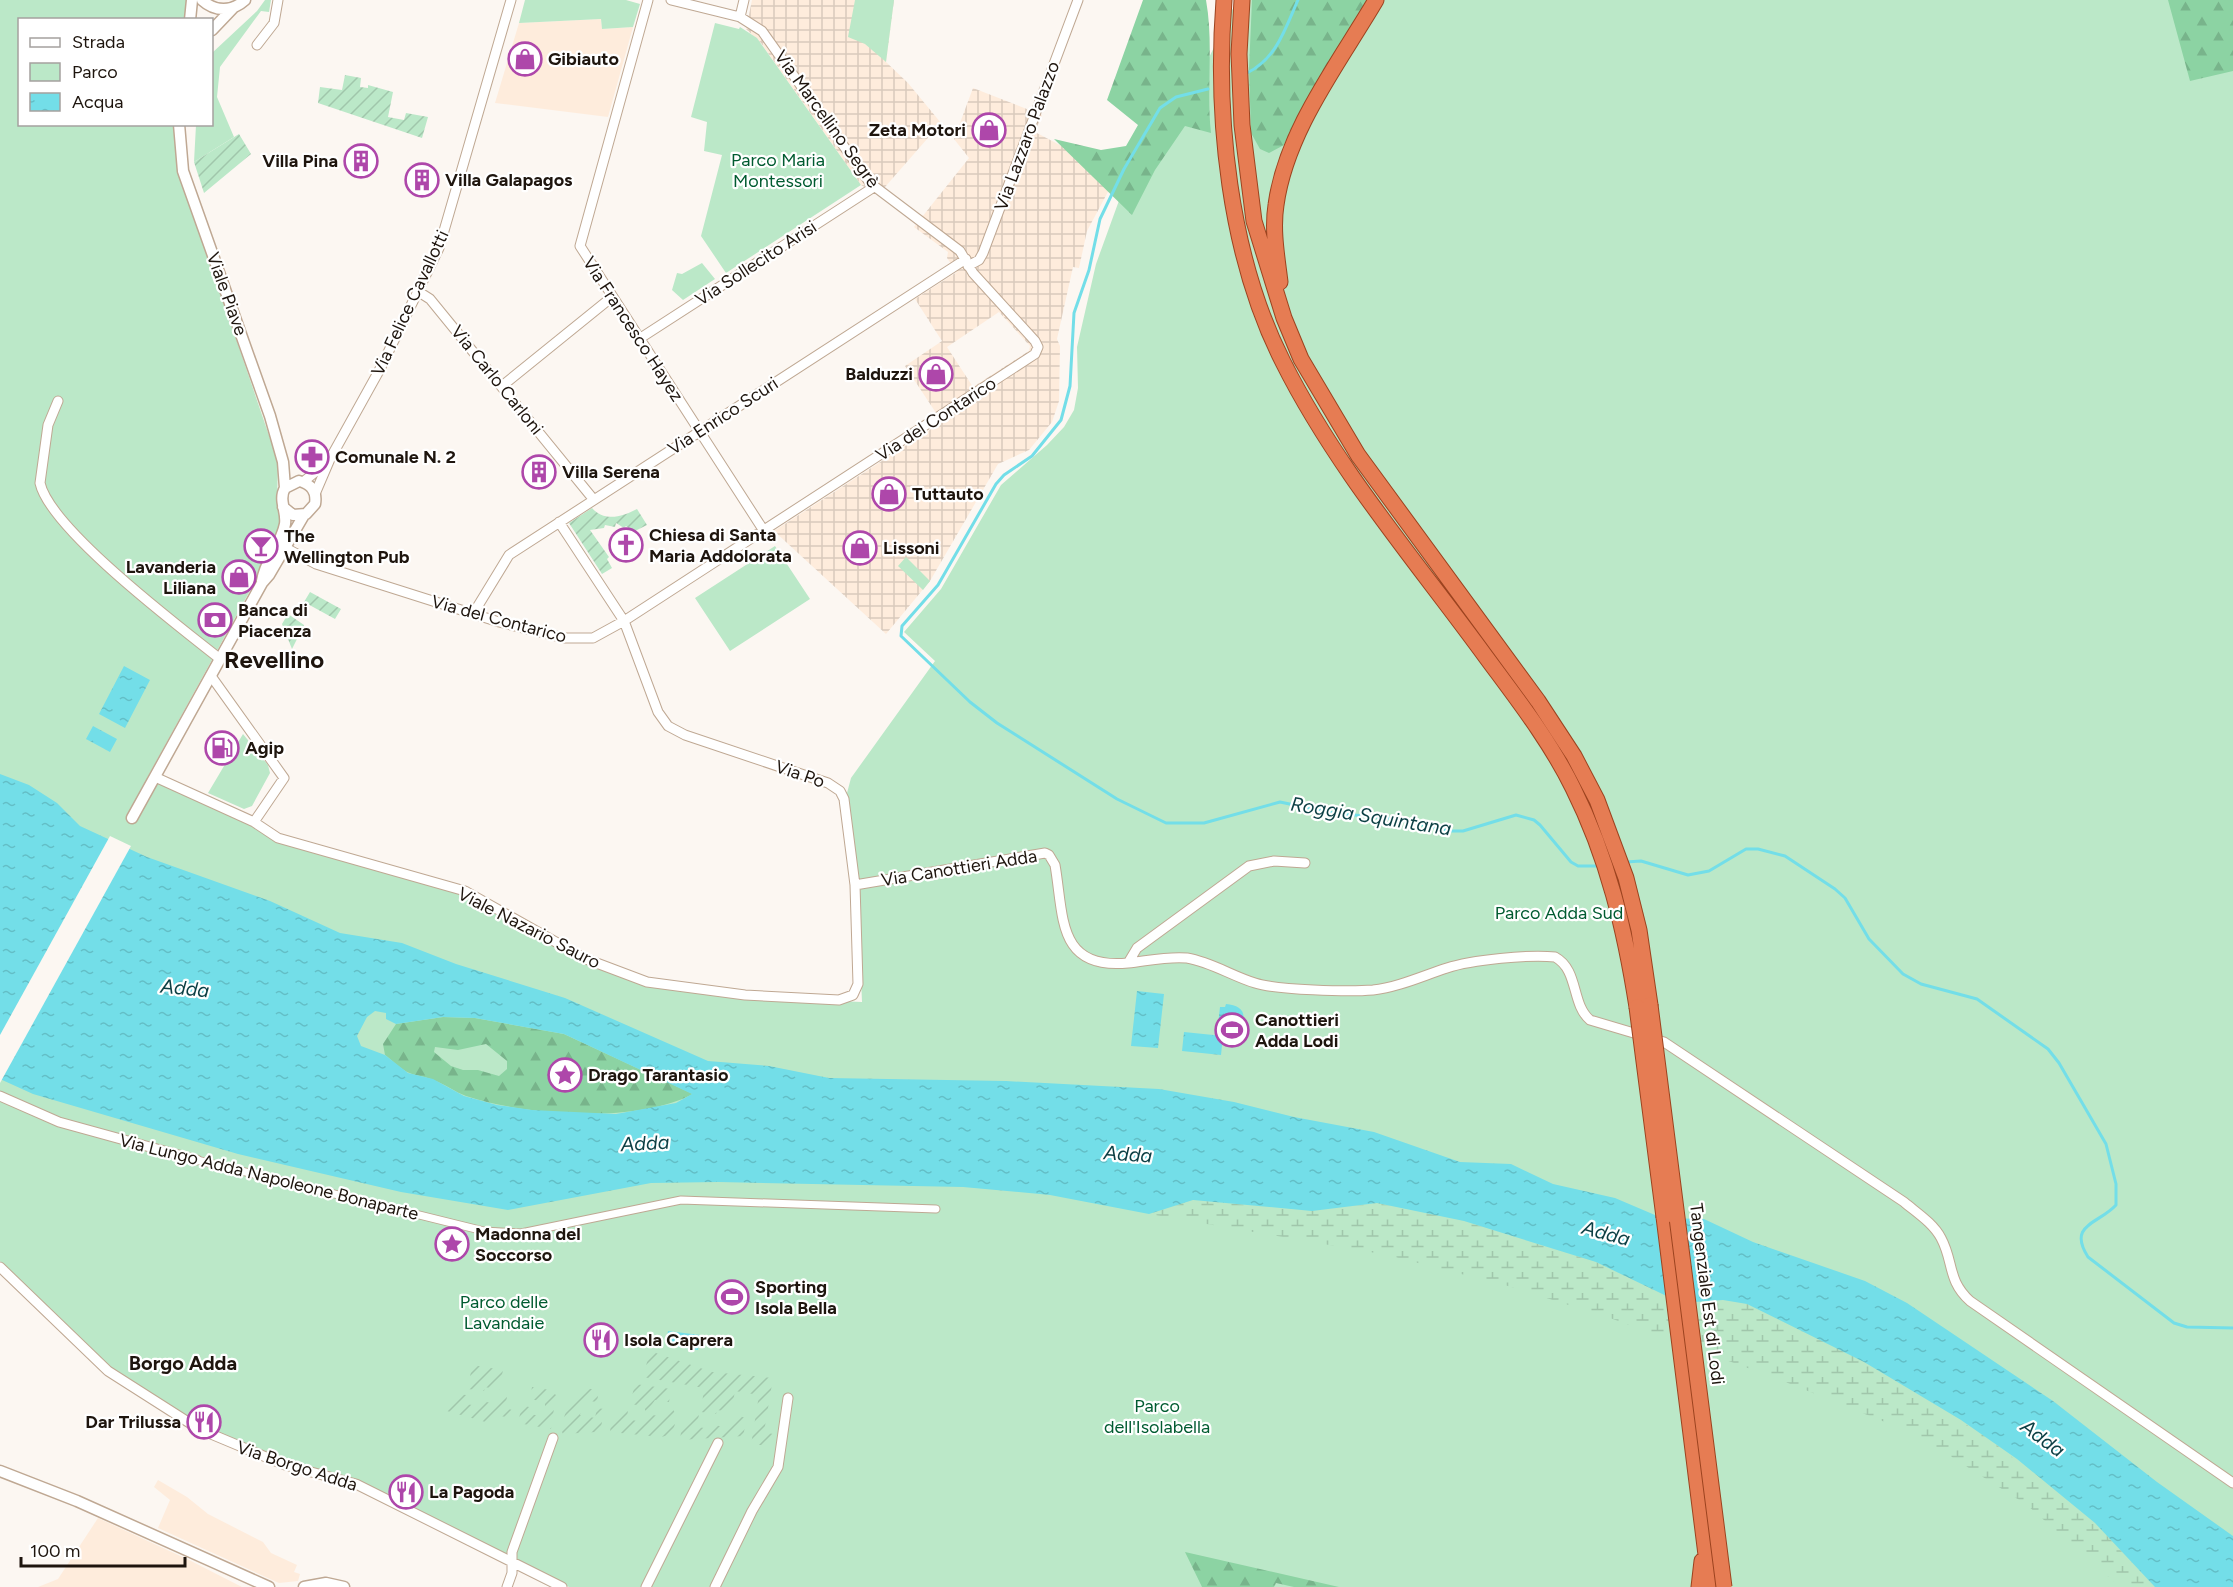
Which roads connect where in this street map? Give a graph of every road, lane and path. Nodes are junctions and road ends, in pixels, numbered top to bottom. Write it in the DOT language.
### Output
graph roads {
  1 [pos="192,0"];
  2 [pos="202,0"];
  3 [pos="245,0"];
  4 [pos="278,0"];
  5 [pos="511,0"];
  6 [pos="648,0"];
  7 [pos="671,0"];
  8 [pos="744,0"];
  9 [pos="1078,0"];
  10 [pos="1224,0"];
  11 [pos="1242,0"];
  12 [pos="1376,0"];
  13 [pos="233,8"];
  14 [pos="740,17"];
  15 [pos="190,18"];
  16 [pos="213,29"];
  17 [pos="257,45"];
  18 [pos="179,126"];
  19 [pos="874,187"];
  20 [pos="967,263"];
  21 [pos="419,292"];
  22 [pos="612,297"];
  23 [pos="1284,318"];
  24 [pos="639,339"];
  25 [pos="1038,347"];
  26 [pos="502,386"];
  27 [pos="58,402"];
  28 [pos="699,432"];
  29 [pos="330,459"];
  30 [pos="283,462"];
  31 [pos="299,482"];
  32 [pos="285,488"];
  33 [pos="315,494"];
  34 [pos="594,500"];
  35 [pos="283,507"];
  36 [pos="304,515"];
  37 [pos="559,522"];
  38 [pos="764,531"];
  39 [pos="281,545"];
  40 [pos="473,614"];
  41 [pos="624,621"];
  42 [pos="220,659"];
  43 [pos="211,676"];
  44 [pos="155,777"];
  45 [pos="132,818"];
  46 [pos="254,822"];
  47 [pos="1305,863"];
  48 [pos="855,885"];
  49 [pos="1128,963"];
  50 [pos="850,997"];
  51 [pos="1643,1006"];
  52 [pos="0,1096"];
  53 [pos="197,1160"];
  54 [pos="936,1209"];
  55 [pos="0,1267"];
  56 [pos="788,1398"];
  57 [pos="553,1438"];
  58 [pos="718,1443"];
  59 [pos="0,1471"];
  60 [pos="2233,1484"];
  61 [pos="1705,1546"];
  62 [pos="512,1562"];
  63 [pos="319,1585"];
  64 [pos="266,1587"];
  65 [pos="304,1587"];
  66 [pos="344,1587"];
  67 [pos="507,1587"];
  68 [pos="562,1587"];
  69 [pos="646,1587"];
  70 [pos="715,1587"];
  71 [pos="1699,1587"];
  72 [pos="1710,1587"];
  73 [pos="1724,1587"];
  1 -- 15 [label="street"];
  2 -- 13 [label="street"];
  3 -- 13 [label="street"];
  4 -- 17 [label="street"];
  5 -- 21 [label="street, Via Felice Cavallotti"];
  6 -- 22 [label="street, Via Francesco Hayez"];
  7 -- 14 [label="street"];
  8 -- 14 [label="street"];
  9 -- 20 [label="street, Via Lazzaro Palazzo"];
  10 -- 51 [label="highway"];
  11 -- 23 [label="highway"];
  12 -- 23 [label="highway"];
  13 -- 16 [label="street"];
  14 -- 19 [label="street, Via Marcellino Segrè"];
  18 -- 30 [label="street, Viale Piave"];
  19 -- 20 [label="street, Via Marcellino Segrè"];
  19 -- 24 [label="street, Via Sollecito Arisi"];
  20 -- 25 [label="street, Via Marcellino Segrè"];
  20 -- 28 [label="street, Via Enrico Scuri"];
  21 -- 26 [label="street, Via Carlo Carloni"];
  21 -- 29 [label="street, Via Felice Cavallotti"];
  22 -- 24 [label="street, Via Francesco Hayez"];
  22 -- 26 [label="street"];
  23 -- 51 [label="highway"];
  24 -- 28 [label="street, Via Francesco Hayez"];
  25 -- 38 [label="street, Via del Contarico"];
  26 -- 34 [label="street, Via Carlo Carloni"];
  27 -- 42 [label="street"];
  28 -- 34 [label="street, Via Enrico Scuri"];
  28 -- 38 [label="street, Via Francesco Hayez"];
  29 -- 31 [label="street, Via Felice Cavallotti"];
  29 -- 33 [label="street, Via Felice Cavallotti"];
  30 -- 31 [label="street, Viale Piave"];
  30 -- 32 [label="street, Viale Piave"];
  31 -- 32 [label="street"];
  31 -- 33 [label="street"];
  32 -- 35 [label="street"];
  33 -- 36 [label="street"];
  34 -- 37 [label="street, Via Enrico Scuri"];
  35 -- 36 [label="street"];
  35 -- 39 [label="street"];
  36 -- 39 [label="street"];
  37 -- 40 [label="street, Via Enrico Scuri"];
  37 -- 41 [label="street"];
  38 -- 41 [label="street, Via del Contarico"];
  39 -- 40 [label="street, Via del Contarico"];
  39 -- 42 [label="street"];
  40 -- 41 [label="street, Via del Contarico"];
  41 -- 48 [label="street, Via Po"];
  42 -- 43 [label="street"];
  43 -- 44 [label="street"];
  43 -- 46 [label="street"];
  44 -- 45 [label="street"];
  44 -- 46 [label="street, Viale Nazario Sauro"];
  46 -- 50 [label="street, Viale Nazario Sauro"];
  47 -- 49 [label="street"];
  48 -- 49 [label="street, Via Canottieri Adda"];
  48 -- 50 [label="street, Via Po"];
  49 -- 60 [label="street"];
  51 -- 61 [label="highway, Tangenziale Est di Lodi, bridge"];
  51 -- 73 [label="highway, Tangenziale Est di Lodi, bridge"];
  52 -- 53 [label="street, Via Lungo Adda Napoleone Bonaparte"];
  53 -- 54 [label="street, Via Lungo Adda Napoleone Bonaparte"];
  55 -- 62 [label="street, Via Borgo Adda"];
  56 -- 70 [label="street"];
  57 -- 62 [label="street"];
  58 -- 69 [label="street"];
  59 -- 64 [label="street"];
  61 -- 71 [label="highway"];
  61 -- 72 [label="highway, Tangenziale Est di Lodi"];
  62 -- 67 [label="street"];
  62 -- 68 [label="street, Via Borgo Adda"];
  63 -- 65 [label="street"];
  63 -- 66 [label="street"];
}
